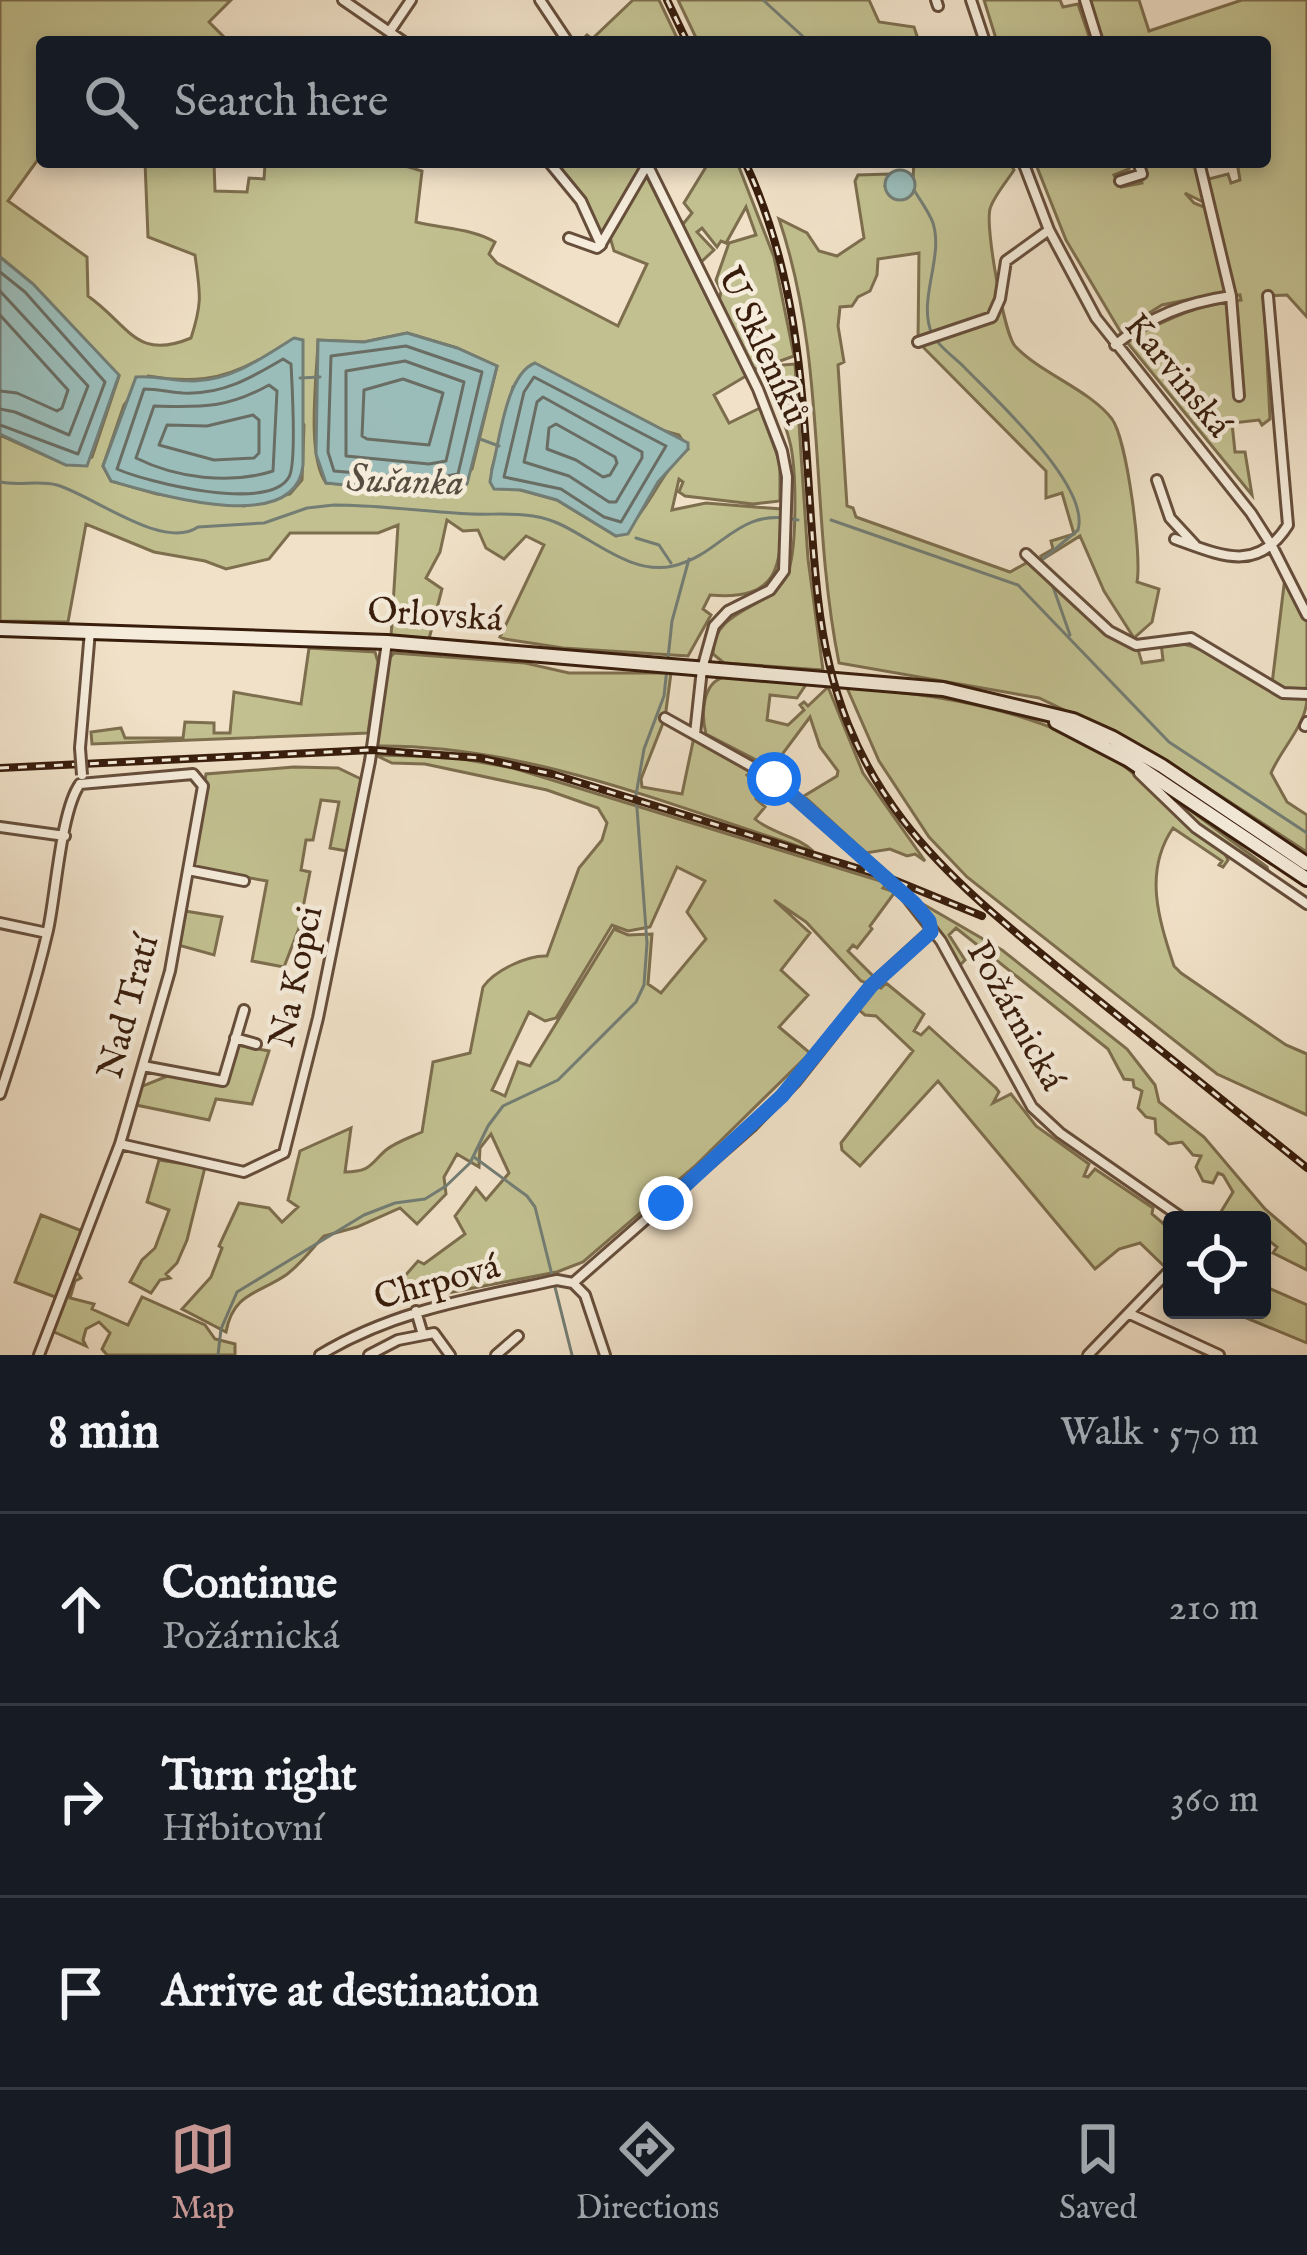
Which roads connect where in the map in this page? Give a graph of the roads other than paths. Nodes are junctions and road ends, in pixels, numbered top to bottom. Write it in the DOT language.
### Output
graph roads {
  1 [pos="343,0"];
  2 [pos="411,0"];
  3 [pos="540,0"];
  4 [pos="971,0"];
  5 [pos="1085,0"];
  6 [pos="390,31"];
  7 [pos="396,36"];
  8 [pos="564,36"];
  9 [pos="983,36"];
  10 [pos="1096,36"];
  11 [pos="554,168"];
  12 [pos="644,168"];
  13 [pos="648,168"];
  14 [pos="1025,168"];
  15 [pos="1140,168"];
  16 [pos="1199,168"];
  17 [pos="1120,181"];
  18 [pos="1048,230"];
  19 [pos="568,238"];
  20 [pos="601,245"];
  21 [pos="1231,296"];
  22 [pos="1268,296"];
  23 [pos="920,341"];
  24 [pos="1115,345"];
  25 [pos="1239,396"];
  26 [pos="1157,480"];
  27 [pos="1175,538"];
  28 [pos="1196,546"];
  29 [pos="1272,546"];
  30 [pos="1025,554"];
  31 [pos="1307,615"];
  32 [pos="0,628"];
  33 [pos="90,632"];
  34 [pos="387,642"];
  35 [pos="702,669"];
  36 [pos="1307,694"];
  37 [pos="1022,707"];
  38 [pos="665,718"];
  39 [pos="695,734"];
  40 [pos="1105,746"];
  41 [pos="81,780"];
  42 [pos="0,827"];
  43 [pos="65,836"];
  44 [pos="1307,863"];
  45 [pos="188,870"];
  46 [pos="1307,880"];
  47 [pos="244,881"];
  48 [pos="1307,904"];
  49 [pos="0,922"];
  50 [pos="931,932"];
  51 [pos="47,933"];
  52 [pos="244,1010"];
  53 [pos="236,1039"];
  54 [pos="0,1044"];
  55 [pos="256,1044"];
  56 [pos="15,1049"];
  57 [pos="143,1066"];
  58 [pos="0,1094"];
  59 [pos="121,1144"];
  60 [pos="1172,1211"];
  61 [pos="1163,1278"];
  62 [pos="573,1283"];
  63 [pos="416,1311"];
  64 [pos="1130,1314"];
  65 [pos="423,1335"];
  66 [pos="518,1336"];
  67 [pos="40,1355"];
  68 [pos="320,1355"];
  69 [pos="369,1355"];
  70 [pos="450,1355"];
  71 [pos="496,1355"];
  72 [pos="605,1355"];
  73 [pos="1088,1355"];
  74 [pos="1219,1355"];
  1 -- 6 [label="street"];
  2 -- 6 [label="street"];
  3 -- 8 [label="street"];
  4 -- 9 [label="street"];
  5 -- 10 [label="street"];
  6 -- 7 [label="street"];
  11 -- 20 [label="street"];
  12 -- 20 [label="street"];
  13 -- 35 [label="street, U Skleníků"];
  14 -- 18 [label="street, Karvinská"];
  15 -- 17 [label="street"];
  16 -- 21 [label="street"];
  18 -- 23 [label="street"];
  18 -- 24 [label="street, Karvinská"];
  19 -- 20 [label="street"];
  21 -- 24 [label="street"];
  21 -- 25 [label="street"];
  22 -- 29 [label="street"];
  24 -- 29 [label="street, Karvinská"];
  26 -- 28 [label="street"];
  27 -- 28 [label="street"];
  28 -- 29 [label="street"];
  29 -- 31 [label="street, Karvinská"];
  30 -- 36 [label="street"];
  32 -- 33 [label="main road, Orlovská"];
  33 -- 34 [label="main road, Orlovská"];
  33 -- 41 [label="street, bridge"];
  34 -- 35 [label="main road, Orlovská"];
  34 -- 59 [label="street, Na Kopci"];
  35 -- 37 [label="main road, Orlovská"];
  35 -- 39 [label="street"];
  37 -- 40 [label="main road"];
  37 -- 44 [label="main road"];
  38 -- 39 [label="street, Požárnická"];
  39 -- 50 [label="street, Požárnická"];
  40 -- 46 [label="main road"];
  40 -- 48 [label="street"];
  41 -- 43 [label="street"];
  41 -- 45 [label="street, Nad Tratí"];
  42 -- 43 [label="street"];
  43 -- 51 [label="street"];
  45 -- 47 [label="street"];
  45 -- 57 [label="street, Nad Tratí"];
  49 -- 51 [label="street"];
  50 -- 60 [label="street, Požárnická"];
  50 -- 62 [label="street"];
  51 -- 56 [label="street"];
  52 -- 53 [label="street"];
  53 -- 55 [label="street"];
  53 -- 57 [label="street"];
  54 -- 56 [label="street"];
  56 -- 58 [label="street"];
  57 -- 59 [label="street, Nad Tratí"];
  59 -- 67 [label="street, Nad Tratí"];
  61 -- 64 [label="street"];
  62 -- 63 [label="street, Chrpová"];
  62 -- 72 [label="street"];
  63 -- 65 [label="street"];
  63 -- 68 [label="street, Chrpová"];
  64 -- 73 [label="street"];
  64 -- 74 [label="street"];
  65 -- 69 [label="street"];
  65 -- 70 [label="street"];
  66 -- 71 [label="street"];
}
